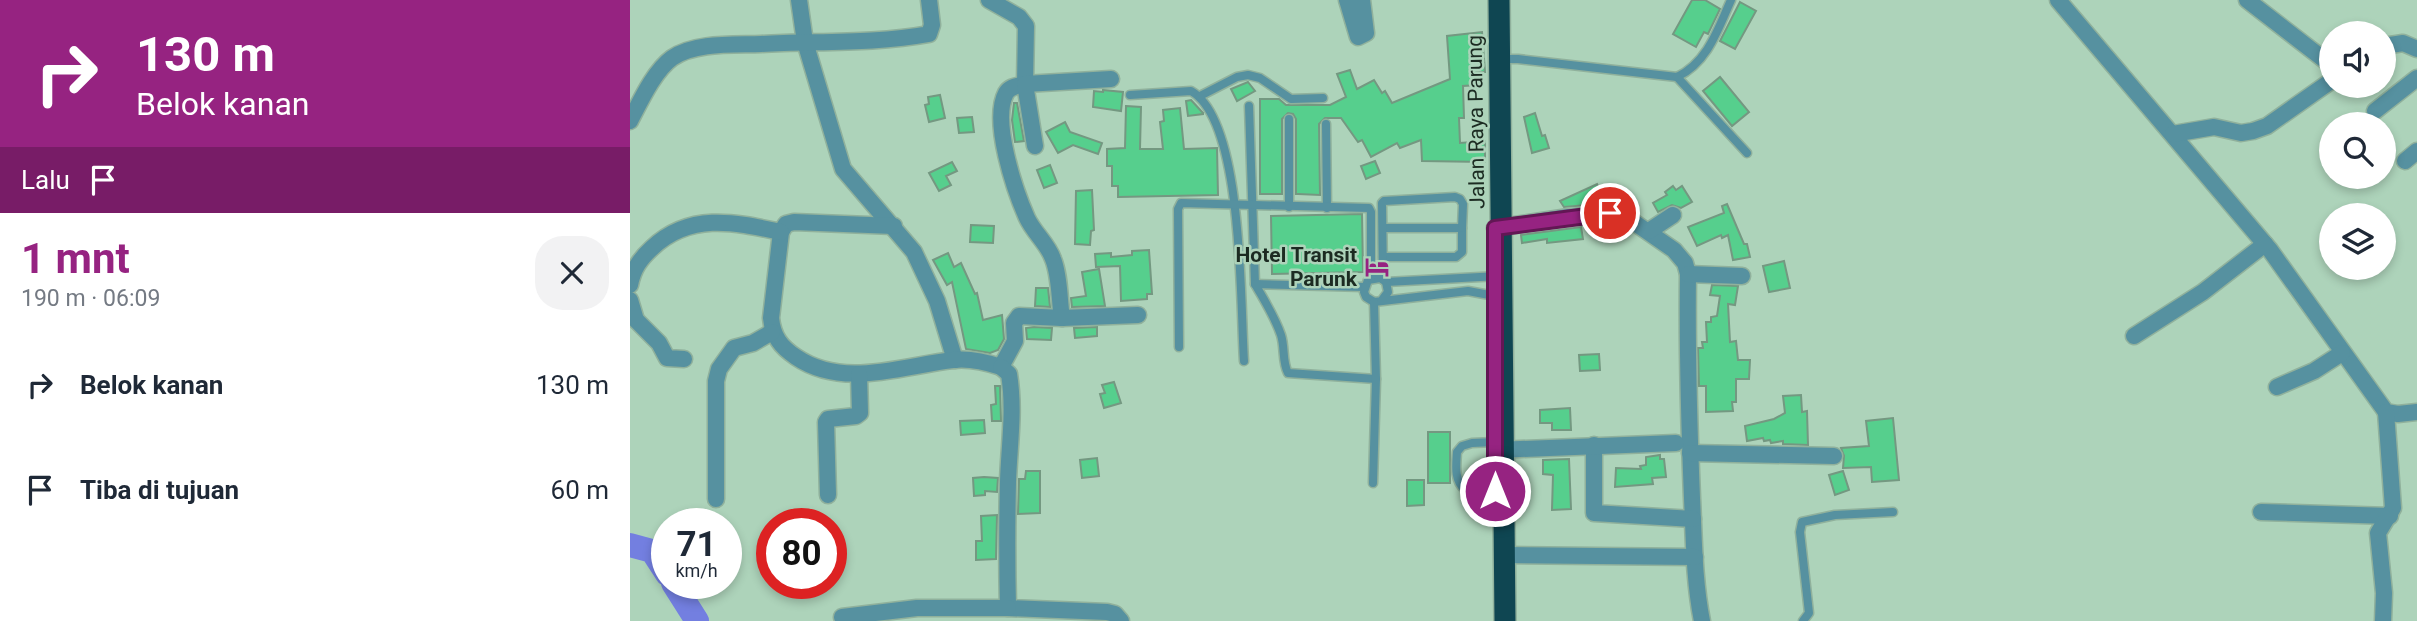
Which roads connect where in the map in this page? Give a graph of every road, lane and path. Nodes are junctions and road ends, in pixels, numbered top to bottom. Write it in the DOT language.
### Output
graph roads {
  1 [pos="799,0"];
  2 [pos="929,0"];
  3 [pos="989,0"];
  4 [pos="1347,0"];
  5 [pos="1362,0"];
  6 [pos="1490,0"];
  7 [pos="1499,0"];
  8 [pos="1731,0"];
  9 [pos="2058,0"];
  10 [pos="2258,3"];
  11 [pos="805,42"];
  12 [pos="2396,44"];
  13 [pos="2417,48"];
  14 [pos="2319,55"];
  15 [pos="1500,60"];
  16 [pos="1677,77"];
  17 [pos="2417,78"];
  18 [pos="1111,79"];
  19 [pos="1025,84"];
  20 [pos="2319,89"];
  21 [pos="1130,95"];
  22 [pos="1200,96"];
  23 [pos="1323,98"];
  24 [pos="1250,106"];
  25 [pos="2375,111"];
  26 [pos="1289,119"];
  27 [pos="630,121"];
  28 [pos="1326,124"];
  29 [pos="2173,134"];
  30 [pos="1035,146"];
  31 [pos="1747,153"];
  32 [pos="1235,206"];
  33 [pos="1253,206"];
  34 [pos="1289,207"];
  35 [pos="1327,208"];
  36 [pos="1673,215"];
  37 [pos="894,226"];
  38 [pos="1382,228"];
  39 [pos="1462,228"];
  40 [pos="1498,228"];
  41 [pos="1648,231"];
  42 [pos="781,232"];
  43 [pos="2265,244"];
  44 [pos="1383,257"];
  45 [pos="1688,274"];
  46 [pos="1742,276"];
  47 [pos="1371,278"];
  48 [pos="1385,281"];
  49 [pos="1255,284"];
  50 [pos="630,285"];
  51 [pos="1364,287"];
  52 [pos="1499,287"];
  53 [pos="630,300"];
  54 [pos="1378,301"];
  55 [pos="1138,315"];
  56 [pos="1062,318"];
  57 [pos="772,332"];
  58 [pos="2134,336"];
  59 [pos="1179,347"];
  60 [pos="2342,353"];
  61 [pos="684,359"];
  62 [pos="955,360"];
  63 [pos="1244,361"];
  64 [pos="1001,368"];
  65 [pos="859,374"];
  66 [pos="1376,379"];
  67 [pos="2277,387"];
  68 [pos="2386,412"];
  69 [pos="2417,412"];
  70 [pos="1676,443"];
  71 [pos="1594,445"];
  72 [pos="1499,447"];
  73 [pos="1690,453"];
  74 [pos="1834,456"];
  75 [pos="1373,483"];
  76 [pos="1500,491"];
  77 [pos="828,495"];
  78 [pos="716,499"];
  79 [pos="1893,512"];
  80 [pos="2261,512"];
  81 [pos="2390,516"];
  82 [pos="1693,519"];
  83 [pos="1505,555"];
  84 [pos="1695,557"];
  85 [pos="1008,608"];
  86 [pos="842,617"];
  87 [pos="1121,621"];
  88 [pos="1496,621"];
  89 [pos="1506,621"];
  90 [pos="1702,621"];
  91 [pos="1803,621"];
  92 [pos="2383,621"];
  1 -- 11 [label="street"];
  2 -- 11 [label="street"];
  3 -- 19 [label="street"];
  4 -- 5 [label="street"];
  6 -- 40 [label="highway, Jalan Raya Parung"];
  7 -- 15 [label="highway, Jalan Raya Parung"];
  8 -- 16 [label="lane"];
  9 -- 29 [label="street"];
  10 -- 14 [label="street"];
  11 -- 27 [label="street"];
  11 -- 37 [label="street"];
  12 -- 13 [label="street"];
  15 -- 16 [label="lane"];
  15 -- 40 [label="highway, Jalan Raya Parung"];
  16 -- 31 [label="lane"];
  17 -- 25 [label="street"];
  18 -- 19 [label="street"];
  19 -- 30 [label="street"];
  19 -- 56 [label="street"];
  20 -- 29 [label="street"];
  21 -- 22 [label="lane"];
  22 -- 23 [label="lane"];
  22 -- 32 [label="lane"];
  24 -- 33 [label="lane"];
  26 -- 34 [label="lane"];
  28 -- 35 [label="lane"];
  29 -- 43 [label="street"];
  32 -- 33 [label="lane"];
  32 -- 59 [label="lane"];
  32 -- 63 [label="lane"];
  33 -- 34 [label="lane"];
  33 -- 49 [label="lane"];
  34 -- 35 [label="lane"];
  35 -- 47 [label="lane"];
  36 -- 41 [label="street"];
  37 -- 42 [label="street"];
  37 -- 62 [label="street"];
  38 -- 39 [label="lane"];
  38 -- 39 [label="lane"];
  38 -- 44 [label="lane"];
  39 -- 44 [label="lane"];
  40 -- 41 [label="street"];
  40 -- 52 [label="highway, Jalan Raya Parung"];
  41 -- 45 [label="street"];
  42 -- 50 [label="street"];
  42 -- 57 [label="street"];
  43 -- 58 [label="street"];
  43 -- 60 [label="street"];
  44 -- 48 [label="lane"];
  45 -- 46 [label="street"];
  45 -- 73 [label="street"];
  47 -- 48 [label="lane"];
  47 -- 51 [label="lane"];
  48 -- 52 [label="lane"];
  48 -- 54 [label="lane"];
  49 -- 51 [label="lane"];
  49 -- 66 [label="lane"];
  51 -- 54 [label="lane"];
  52 -- 54 [label="lane"];
  52 -- 72 [label="highway, Jalan Raya Parung"];
  53 -- 61 [label="street"];
  54 -- 66 [label="lane"];
  55 -- 56 [label="street"];
  56 -- 64 [label="street"];
  57 -- 65 [label="street"];
  57 -- 78 [label="street"];
  60 -- 67 [label="street"];
  60 -- 68 [label="street"];
  62 -- 64 [label="street"];
  62 -- 65 [label="street"];
  64 -- 85 [label="street"];
  65 -- 77 [label="street"];
  66 -- 75 [label="lane"];
  68 -- 69 [label="street"];
  68 -- 81 [label="street"];
  70 -- 71 [label="street"];
  71 -- 72 [label="street"];
  71 -- 82 [label="street"];
  72 -- 76 [label="highway, Jalan Raya Parung"];
  72 -- 76 [label="lane"];
  73 -- 74 [label="street"];
  73 -- 82 [label="street"];
  76 -- 83 [label="highway, Jalan Raya Parung"];
  76 -- 88 [label="highway, Jalan Raya Parung"];
  79 -- 91 [label="lane"];
  80 -- 81 [label="street"];
  81 -- 92 [label="street"];
  82 -- 84 [label="street"];
  83 -- 84 [label="street"];
  83 -- 89 [label="highway, Jalan Raya Parung"];
  84 -- 90 [label="street"];
  85 -- 86 [label="street"];
  85 -- 87 [label="street"];
}
